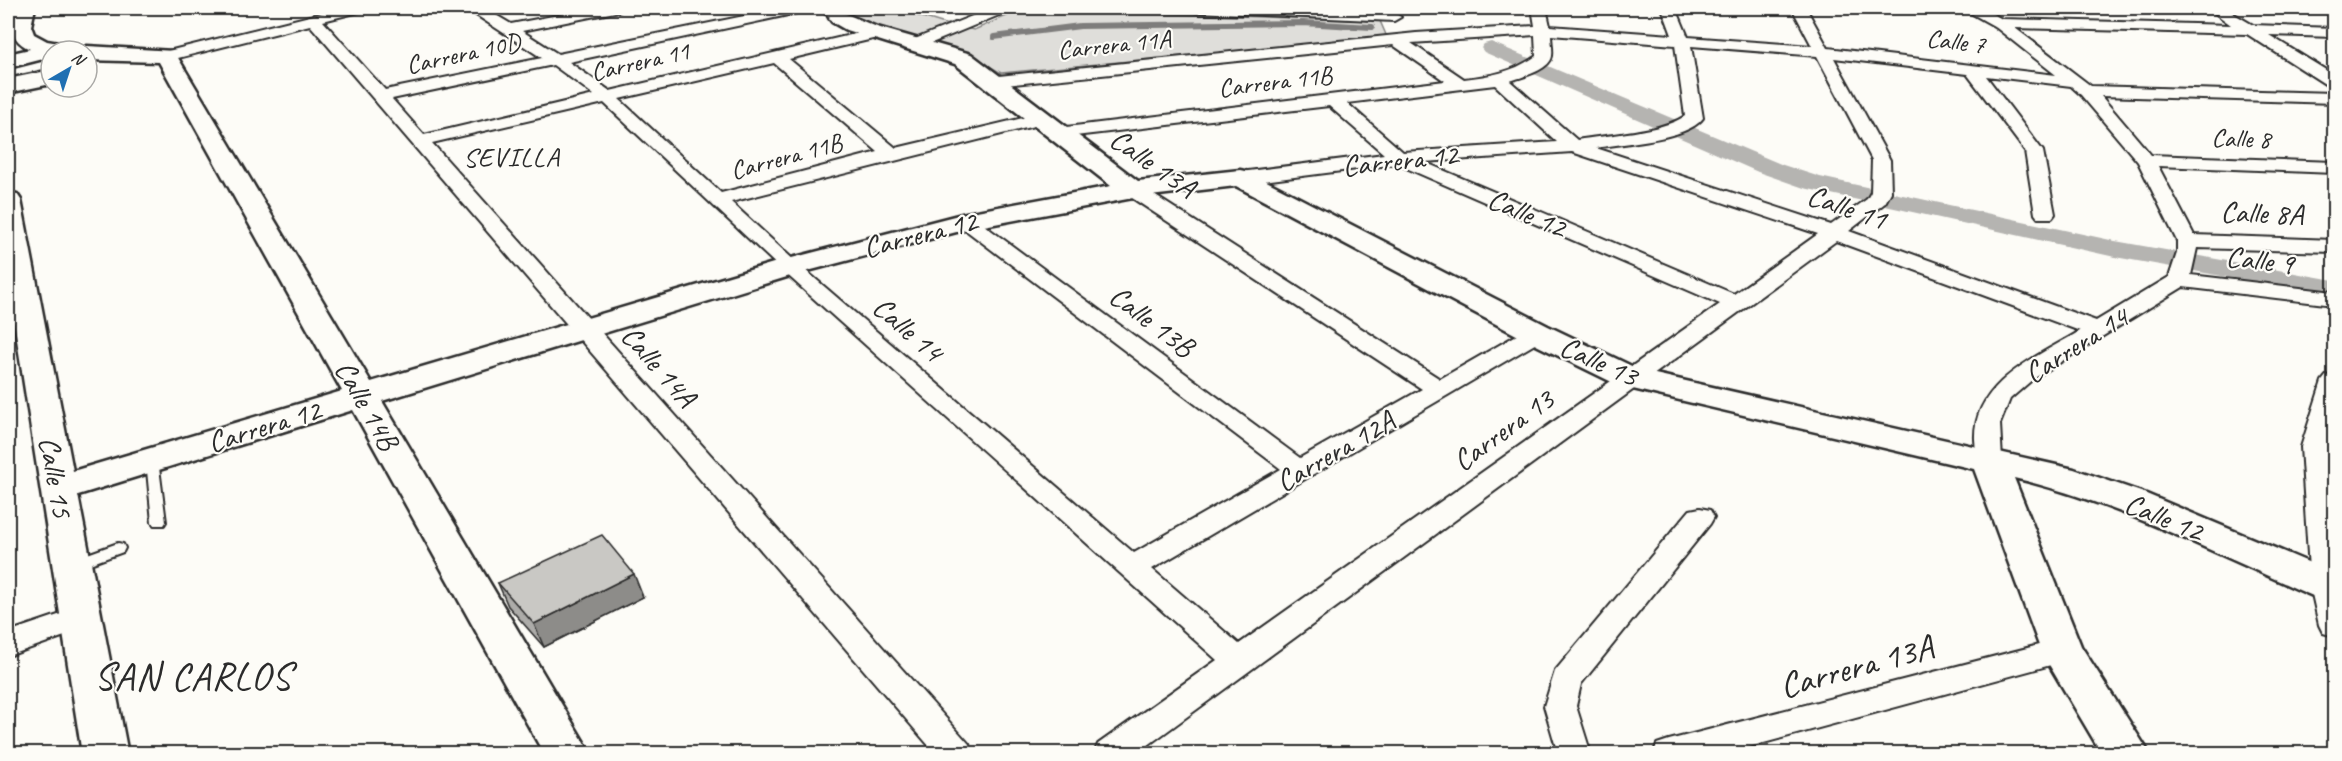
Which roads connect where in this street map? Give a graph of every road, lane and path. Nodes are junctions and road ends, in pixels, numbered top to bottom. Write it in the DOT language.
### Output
graph roads {
  1 [pos="25,8"];
  2 [pos="358,8"];
  3 [pos="475,8"];
  4 [pos="615,8"];
  5 [pos="802,8"];
  6 [pos="866,8"];
  7 [pos="1004,8"];
  8 [pos="1196,8"];
  9 [pos="1539,8"];
  10 [pos="1669,8"];
  11 [pos="1799,8"];
  12 [pos="1972,8"];
  13 [pos="2215,8"];
  14 [pos="1334,10"];
  15 [pos="1388,12"];
  16 [pos="832,13"];
  17 [pos="314,20"];
  18 [pos="1999,23"];
  19 [pos="508,29"];
  20 [pos="1543,30"];
  21 [pos="2250,30"];
  22 [pos="2334,32"];
  23 [pos="872,35"];
  24 [pos="1416,38"];
  25 [pos="1396,40"];
  26 [pos="1682,41"];
  27 [pos="39,44"];
  28 [pos="916,44"];
  29 [pos="1823,52"];
  30 [pos="39,55"];
  31 [pos="99,56"];
  32 [pos="166,56"];
  33 [pos="777,57"];
  34 [pos="555,59"];
  35 [pos="8,61"];
  36 [pos="1971,68"];
  37 [pos="39,80"];
  38 [pos="1499,80"];
  39 [pos="995,81"];
  40 [pos="2334,82"];
  41 [pos="1460,84"];
  42 [pos="8,86"];
  43 [pos="2081,87"];
  44 [pos="381,96"];
  45 [pos="607,97"];
  46 [pos="2334,98"];
  47 [pos="1333,100"];
  48 [pos="1049,126"];
  49 [pos="420,141"];
  50 [pos="1573,146"];
  51 [pos="892,154"];
  52 [pos="1399,158"];
  53 [pos="2146,160"];
  54 [pos="2334,167"];
  55 [pos="1240,178"];
  56 [pos="1133,190"];
  57 [pos="719,199"];
  58 [pos="2045,214"];
  59 [pos="9,221"];
  60 [pos="966,221"];
  61 [pos="1834,233"];
  62 [pos="2334,246"];
  63 [pos="2184,260"];
  64 [pos="790,267"];
  65 [pos="2334,299"];
  66 [pos="1736,303"];
  67 [pos="585,329"];
  68 [pos="2100,330"];
  69 [pos="1537,333"];
  70 [pos="1632,379"];
  71 [pos="2334,381"];
  72 [pos="1440,390"];
  73 [pos="362,397"];
  74 [pos="2324,451"];
  75 [pos="152,460"];
  76 [pos="1989,460"];
  77 [pos="1300,471"];
  78 [pos="58,488"];
  79 [pos="1700,517"];
  80 [pos="159,522"];
  81 [pos="118,548"];
  82 [pos="72,566"];
  83 [pos="1132,567"];
  84 [pos="2330,587"];
  85 [pos="82,618"];
  86 [pos="2334,625"];
  87 [pos="8,644"];
  88 [pos="2062,651"];
  89 [pos="1238,661"];
  90 [pos="105,753"];
  91 [pos="568,753"];
  92 [pos="957,753"];
  93 [pos="1110,753"];
  94 [pos="1575,753"];
  95 [pos="1670,753"];
  96 [pos="2127,753"];
  1 -- 27 [label="street"];
  2 -- 17 [label="street"];
  3 -- 19 [label="street, Calle 14"];
  4 -- 19 [label="street"];
  5 -- 34 [label="street, Carrera 10D"];
  6 -- 16 [label="street"];
  7 -- 28 [label="street"];
  8 -- 14 [label="street"];
  9 -- 20 [label="street, Carrera 11B"];
  10 -- 26 [label="street, Carrera 12"];
  11 -- 29 [label="street, Carrera 13"];
  12 -- 18 [label="street"];
  13 -- 21 [label="street"];
  14 -- 15 [label="street"];
  15 -- 24 [label="street"];
  16 -- 23 [label="street, Calle 13A"];
  17 -- 32 [label="street"];
  17 -- 44 [label="street, Calle 14A"];
  18 -- 21 [label="street"];
  18 -- 43 [label="street"];
  19 -- 34 [label="street, Calle 14"];
  20 -- 24 [label="street, Calle 7"];
  20 -- 26 [label="street, Calle 7"];
  20 -- 38 [label="street, Carrera 11B"];
  21 -- 22 [label="street"];
  21 -- 40 [label="street"];
  23 -- 28 [label="street, Calle 13A"];
  23 -- 33 [label="street, Carrera 11"];
  24 -- 25 [label="street, Carrera 11A"];
  25 -- 39 [label="street, Carrera 11A"];
  25 -- 41 [label="street"];
  26 -- 29 [label="street, Calle 7"];
  26 -- 50 [label="street, Carrera 12"];
  28 -- 39 [label="street, Calle 13A"];
  29 -- 36 [label="street, Calle 7"];
  29 -- 61 [label="street, Carrera 13"];
  30 -- 35 [label="street"];
  31 -- 32 [label="street"];
  32 -- 73 [label="street, Calle 14B"];
  33 -- 45 [label="street, Carrera 11"];
  33 -- 51 [label="street"];
  34 -- 44 [label="street, Carrera 10D"];
  34 -- 45 [label="street, Calle 14"];
  36 -- 43 [label="street, Calle 7"];
  36 -- 58 [label="street"];
  37 -- 42 [label="street"];
  38 -- 41 [label="street, Carrera 11B"];
  38 -- 50 [label="street"];
  39 -- 48 [label="street, Calle 13A"];
  41 -- 47 [label="street, Carrera 11B"];
  43 -- 46 [label="street, Calle 7"];
  43 -- 53 [label="street"];
  44 -- 49 [label="street, Calle 14A"];
  45 -- 49 [label="street, Carrera 11"];
  45 -- 57 [label="street, Calle 14"];
  47 -- 48 [label="street, Carrera 11B"];
  47 -- 52 [label="street, Calle 12"];
  48 -- 51 [label="street, Carrera 11B"];
  48 -- 56 [label="street, Calle 13A"];
  49 -- 67 [label="street, Calle 14A"];
  50 -- 52 [label="street, Carrera 12"];
  50 -- 61 [label="street, Calle 11"];
  51 -- 57 [label="street, Carrera 11B"];
  52 -- 55 [label="street, Carrera 12"];
  52 -- 66 [label="street, Calle 12"];
  53 -- 54 [label="street, Calle 8"];
  53 -- 63 [label="street"];
  55 -- 56 [label="street, Carrera 12"];
  55 -- 69 [label="street, Calle 13"];
  56 -- 60 [label="street, Carrera 12"];
  56 -- 72 [label="street, Calle 13A"];
  57 -- 64 [label="street, Calle 14"];
  59 -- 78 [label="street, Calle 15"];
  60 -- 64 [label="street, Carrera 12"];
  60 -- 77 [label="street, Calle 13B"];
  61 -- 66 [label="street, Carrera 13"];
  61 -- 68 [label="street, Calle 11"];
  62 -- 63 [label="street, Calle 8A"];
  63 -- 65 [label="street, Calle 9"];
  63 -- 68 [label="street, Carrera 14"];
  64 -- 67 [label="street, Carrera 12"];
  64 -- 83 [label="street, Calle 14"];
  66 -- 70 [label="street, Carrera 13"];
  67 -- 73 [label="street, Carrera 12"];
  67 -- 92 [label="street, Calle 14A"];
  68 -- 76 [label="street, Carrera 14"];
  69 -- 70 [label="street, Calle 13"];
  69 -- 72 [label="street, Carrera 12A"];
  70 -- 76 [label="street, Calle 13"];
  70 -- 89 [label="street, Carrera 13"];
  71 -- 74 [label="street"];
  72 -- 77 [label="street, Carrera 12A"];
  73 -- 75 [label="street, Carrera 12"];
  73 -- 91 [label="street, Calle 14B"];
  74 -- 84 [label="street"];
  75 -- 78 [label="street, Carrera 12"];
  75 -- 80 [label="lane"];
  76 -- 84 [label="street, Calle 12"];
  76 -- 88 [label="street, Carrera 14"];
  77 -- 83 [label="street, Carrera 12A"];
  78 -- 82 [label="street, Calle 15"];
  79 -- 94 [label="street"];
  81 -- 82 [label="lane"];
  82 -- 85 [label="street, Calle 15"];
  83 -- 89 [label="street, Calle 14"];
  84 -- 86 [label="street"];
  85 -- 87 [label="street"];
  85 -- 90 [label="street, Calle 15"];
  88 -- 95 [label="street, Carrera 13A"];
  88 -- 96 [label="street, Carrera 14"];
  89 -- 93 [label="street, Carrera 13"];
}
